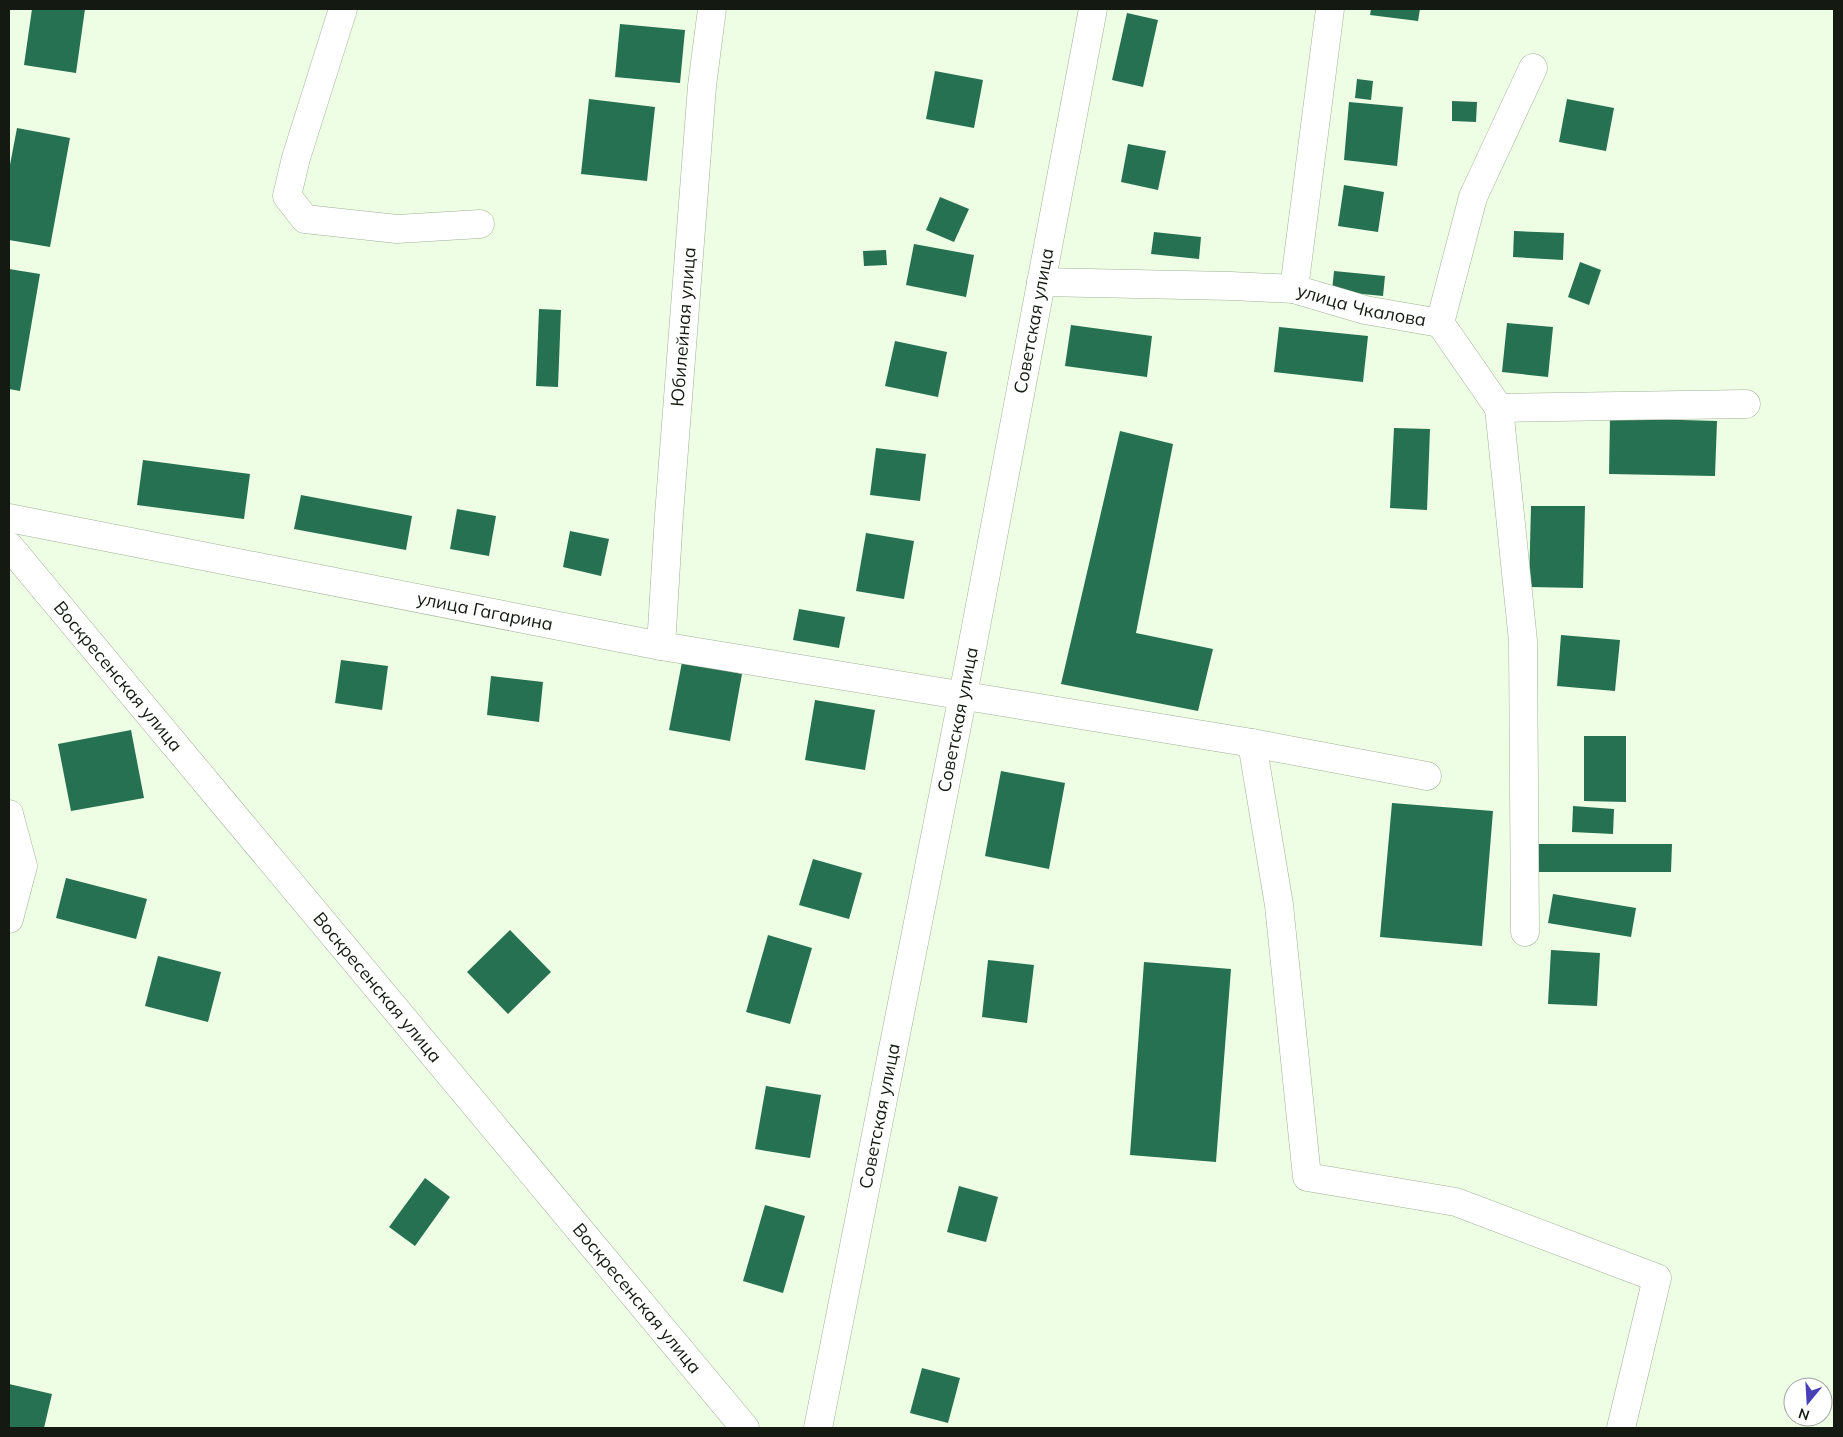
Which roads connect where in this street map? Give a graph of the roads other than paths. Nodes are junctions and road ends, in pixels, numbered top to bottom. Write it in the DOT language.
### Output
graph roads {
  1 [pos="343,9"];
  2 [pos="712,9"];
  3 [pos="1093,9"];
  4 [pos="1330,9"];
  5 [pos="1533,68"];
  6 [pos="480,224"];
  7 [pos="1042,282"];
  8 [pos="1294,289"];
  9 [pos="1440,323"];
  10 [pos="1746,404"];
  11 [pos="1499,408"];
  12 [pos="9,518"];
  13 [pos="9,546"];
  14 [pos="660,646"];
  15 [pos="963,695"];
  16 [pos="1252,743"];
  17 [pos="1428,776"];
  18 [pos="9,814"];
  19 [pos="9,920"];
  20 [pos="1525,932"];
  21 [pos="745,1428"];
  22 [pos="818,1428"];
  23 [pos="1621,1428"];
  1 -- 6 [label="street"];
  2 -- 14 [label="street, Юбилейная улица"];
  3 -- 7 [label="street, Советская улица"];
  4 -- 8 [label="street, улица Чкалова"];
  5 -- 9 [label="street, улица Чкалова"];
  7 -- 8 [label="street"];
  7 -- 15 [label="street, Советская улица"];
  8 -- 9 [label="street, улица Чкалова"];
  9 -- 11 [label="street"];
  10 -- 11 [label="street"];
  11 -- 20 [label="street"];
  12 -- 14 [label="street, улица Гагарина"];
  13 -- 21 [label="street, Воскресенская улица"];
  14 -- 15 [label="street, улица Гагарина"];
  15 -- 16 [label="street, улица Гагарина"];
  15 -- 22 [label="street, Советская улица"];
  16 -- 17 [label="street, улица Гагарина"];
  16 -- 23 [label="street"];
  18 -- 19 [label="street"];
}
